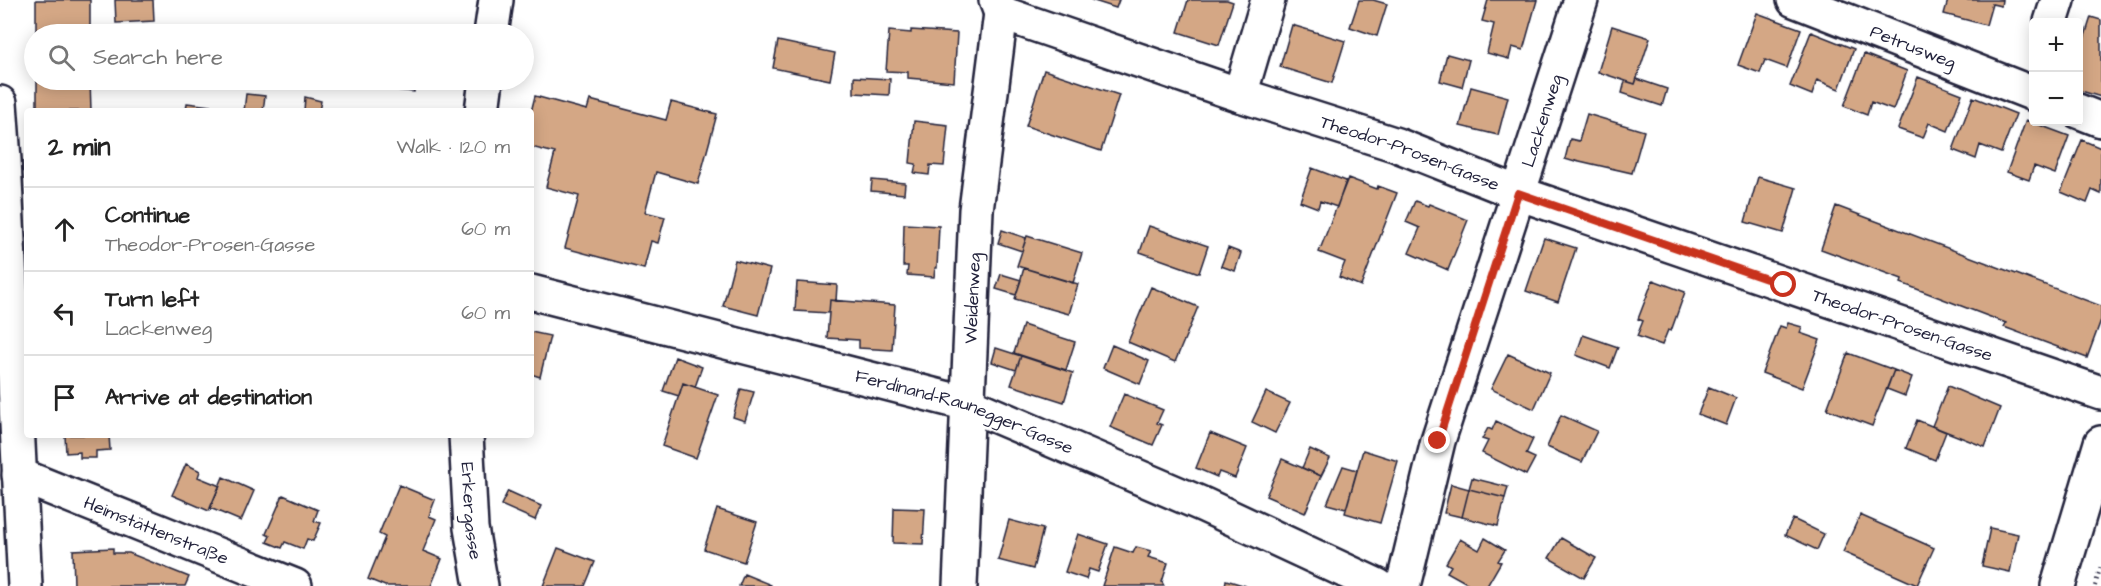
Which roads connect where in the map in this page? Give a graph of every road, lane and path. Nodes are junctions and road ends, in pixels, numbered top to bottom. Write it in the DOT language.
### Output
graph roads {
  1 [pos="496,0"];
  2 [pos="1268,0"];
  3 [pos="1581,0"];
  4 [pos="1794,0"];
  5 [pos="2058,0"];
  6 [pos="999,6"];
  7 [pos="2052,18"];
  8 [pos="492,24"];
  9 [pos="2029,89"];
  10 [pos="485,90"];
  11 [pos="1240,95"];
  12 [pos="0,103"];
  13 [pos="482,108"];
  14 [pos="2083,113"];
  15 [pos="2101,120"];
  16 [pos="16,163"];
  17 [pos="1518,193"];
  18 [pos="534,292"];
  19 [pos="2101,393"];
  20 [pos="968,404"];
  21 [pos="466,438"];
  22 [pos="2101,443"];
  23 [pos="19,475"];
  24 [pos="2101,566"];
  25 [pos="25,586"];
  26 [pos="295,586"];
  27 [pos="481,586"];
  28 [pos="960,586"];
  29 [pos="1378,586"];
  30 [pos="1403,586"];
  31 [pos="2058,586"];
  32 [pos="2095,586"];
  1 -- 8 [label="street"];
  2 -- 11 [label="street"];
  3 -- 17 [label="street, Lackenweg"];
  4 -- 9 [label="street, Petrusweg"];
  5 -- 7 [label="street"];
  6 -- 11 [label="street, Theodor-Prosen-Gasse"];
  6 -- 20 [label="street, Weidenweg"];
  10 -- 13 [label="street"];
  11 -- 17 [label="street, Theodor-Prosen-Gasse"];
  12 -- 16 [label="street"];
  14 -- 15 [label="street"];
  16 -- 23 [label="street"];
  17 -- 19 [label="street, Theodor-Prosen-Gasse"];
  17 -- 30 [label="street, Lackenweg"];
  18 -- 20 [label="street, Ferdinand-Raunegger-Gasse"];
  20 -- 28 [label="street, Weidenweg"];
  20 -- 29 [label="street, Ferdinand-Raunegger-Gasse"];
  21 -- 27 [label="street, Erkergasse"];
  22 -- 31 [label="street"];
  23 -- 25 [label="street"];
  23 -- 26 [label="street, Heimstättenstraße"];
  24 -- 32 [label="path"];
}
